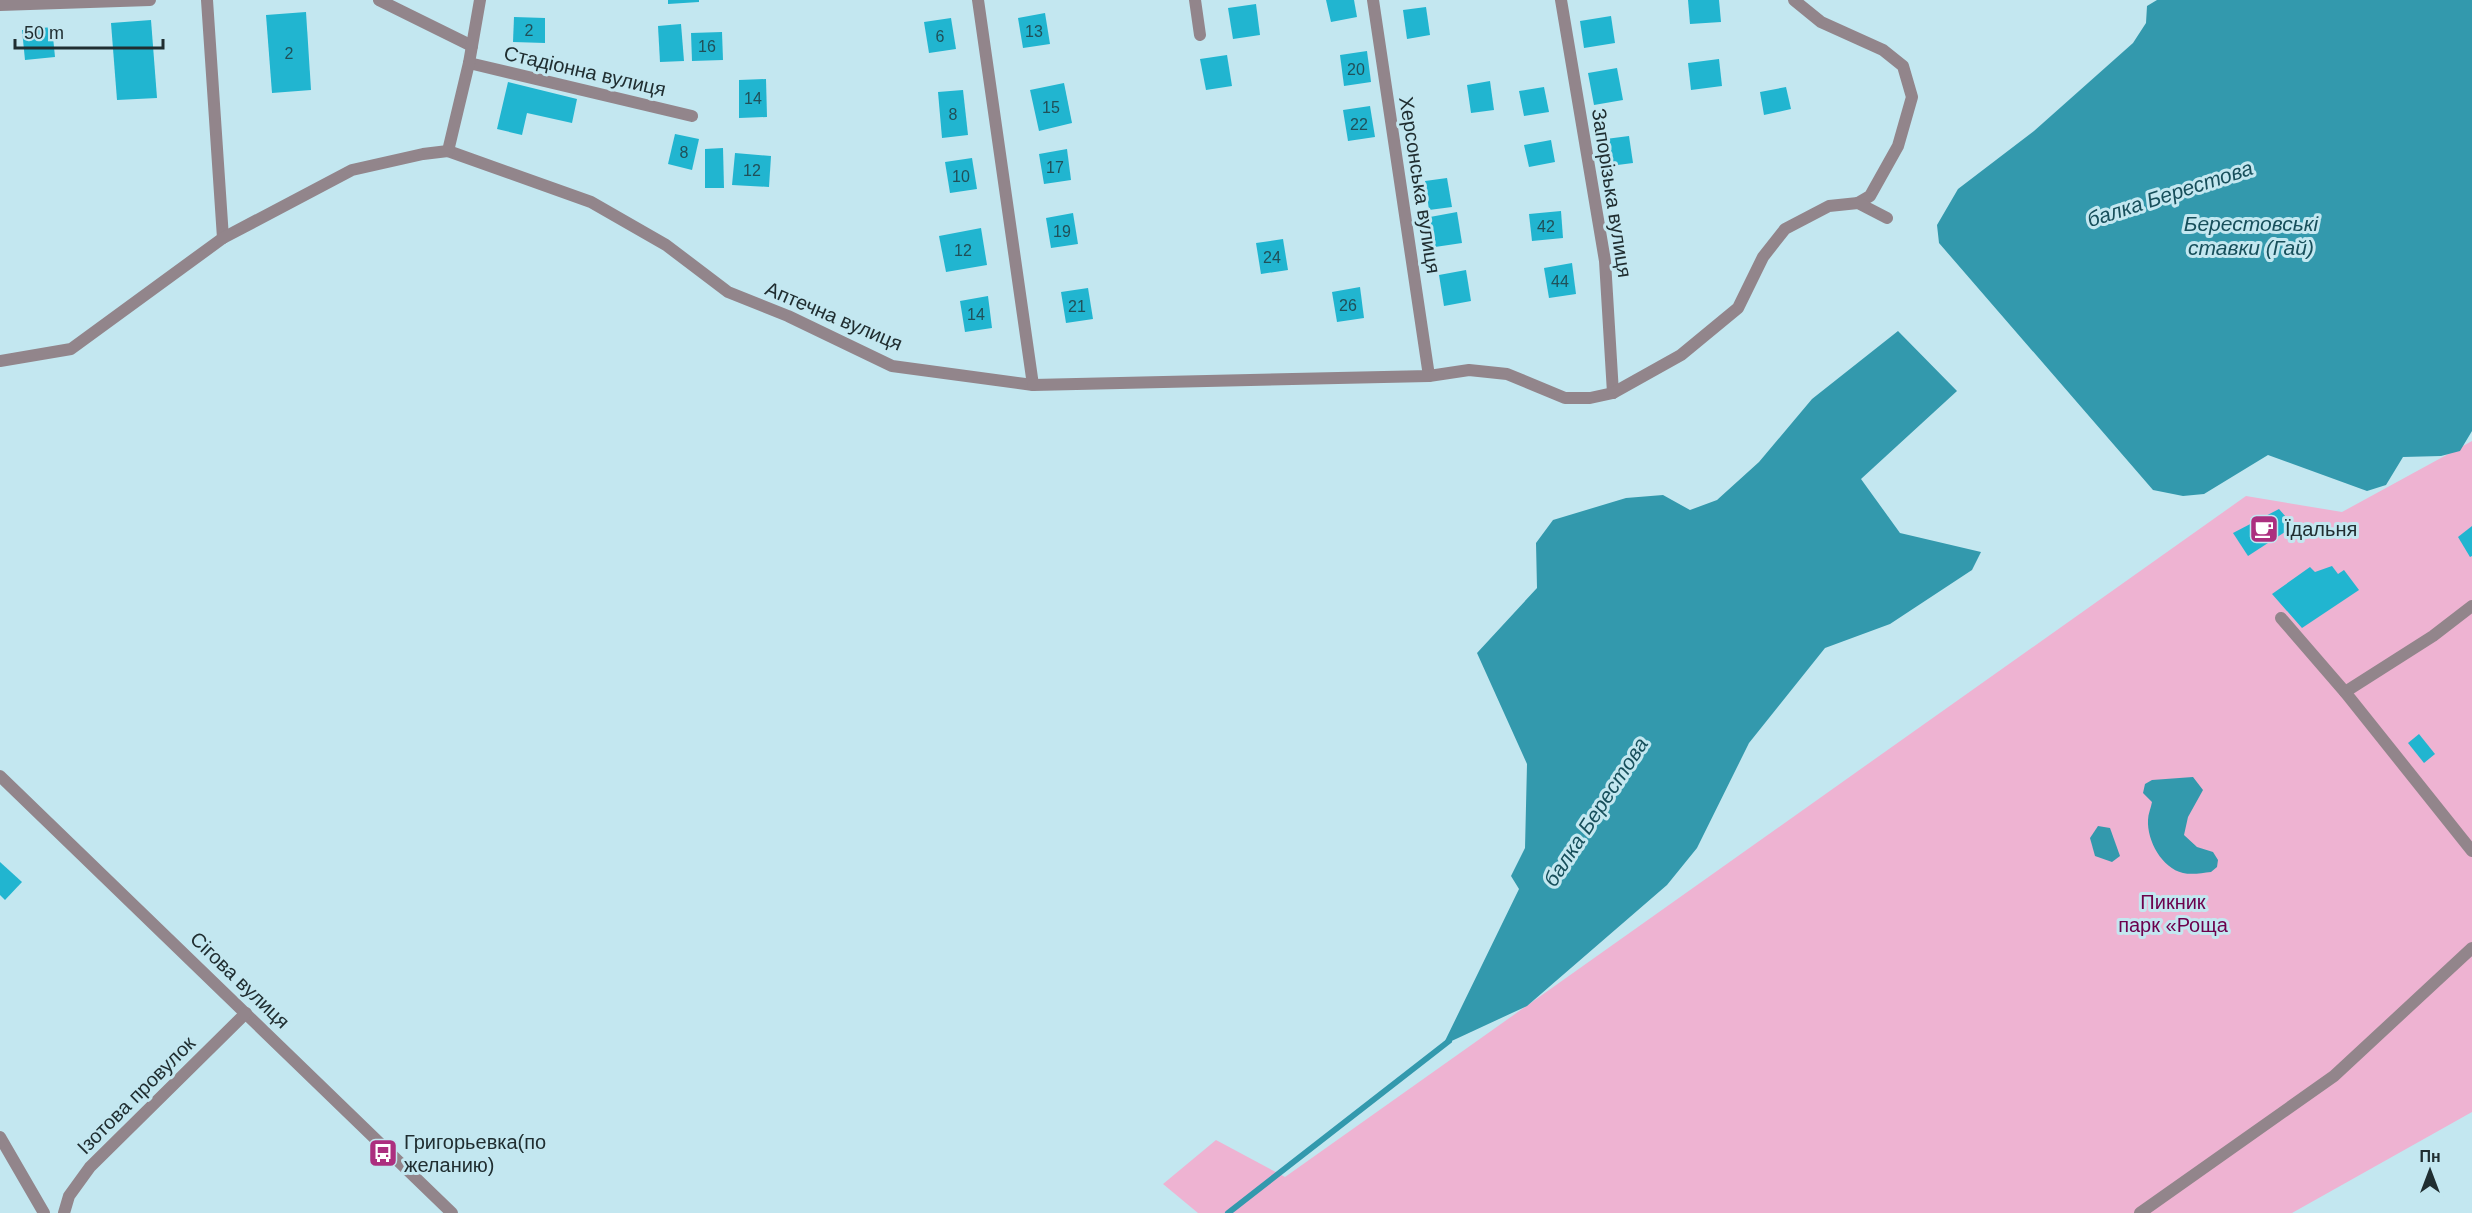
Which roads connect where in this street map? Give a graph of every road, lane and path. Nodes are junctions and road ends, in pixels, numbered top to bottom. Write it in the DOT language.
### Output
graph roads {
  1 [pos="150,0"];
  2 [pos="207,0"];
  3 [pos="379,0"];
  4 [pos="480,0"];
  5 [pos="978,0"];
  6 [pos="1195,0"];
  7 [pos="1373,0"];
  8 [pos="1561,0"];
  9 [pos="1794,0"];
  10 [pos="43,2"];
  11 [pos="0,5"];
  12 [pos="1200,35"];
  13 [pos="472,46"];
  14 [pos="470,63"];
  15 [pos="692,116"];
  16 [pos="448,151"];
  17 [pos="1858,203"];
  18 [pos="1887,218"];
  19 [pos="223,238"];
  20 [pos="0,361"];
  21 [pos="1429,376"];
  22 [pos="1033,385"];
  23 [pos="1613,393"];
  24 [pos="2472,606"];
  25 [pos="2281,618"];
  26 [pos="2345,692"];
  27 [pos="0,776"];
  28 [pos="2472,851"];
  29 [pos="2472,948"];
  30 [pos="246,1013"];
  31 [pos="0,1137"];
  32 [pos="44,1213"];
  33 [pos="64,1213"];
  34 [pos="452,1213"];
  35 [pos="2140,1213"];
  1 -- 10 [label="street"];
  2 -- 19 [label="street"];
  3 -- 13 [label="street"];
  4 -- 13 [label="street"];
  5 -- 22 [label="street"];
  6 -- 12 [label="street"];
  7 -- 21 [label="street, Херсонська вулиця"];
  8 -- 23 [label="street, Запорізька вулиця"];
  9 -- 17 [label="street"];
  10 -- 11 [label="street"];
  13 -- 14 [label="street"];
  14 -- 15 [label="street, Стадіонна вулиця"];
  14 -- 16 [label="street"];
  16 -- 19 [label="street"];
  16 -- 22 [label="street, Аптечна вулиця"];
  17 -- 18 [label="street"];
  17 -- 23 [label="street, Аптечна вулиця"];
  19 -- 20 [label="street"];
  21 -- 22 [label="street, Аптечна вулиця"];
  21 -- 23 [label="street, Аптечна вулиця"];
  24 -- 26 [label="street"];
  25 -- 26 [label="street"];
  26 -- 28 [label="street"];
  27 -- 30 [label="street, Сігова вулиця"];
  29 -- 35 [label="street"];
  30 -- 33 [label="street, Ізотова провулок"];
  30 -- 34 [label="street, Сігова вулиця"];
  31 -- 32 [label="street"];
}
